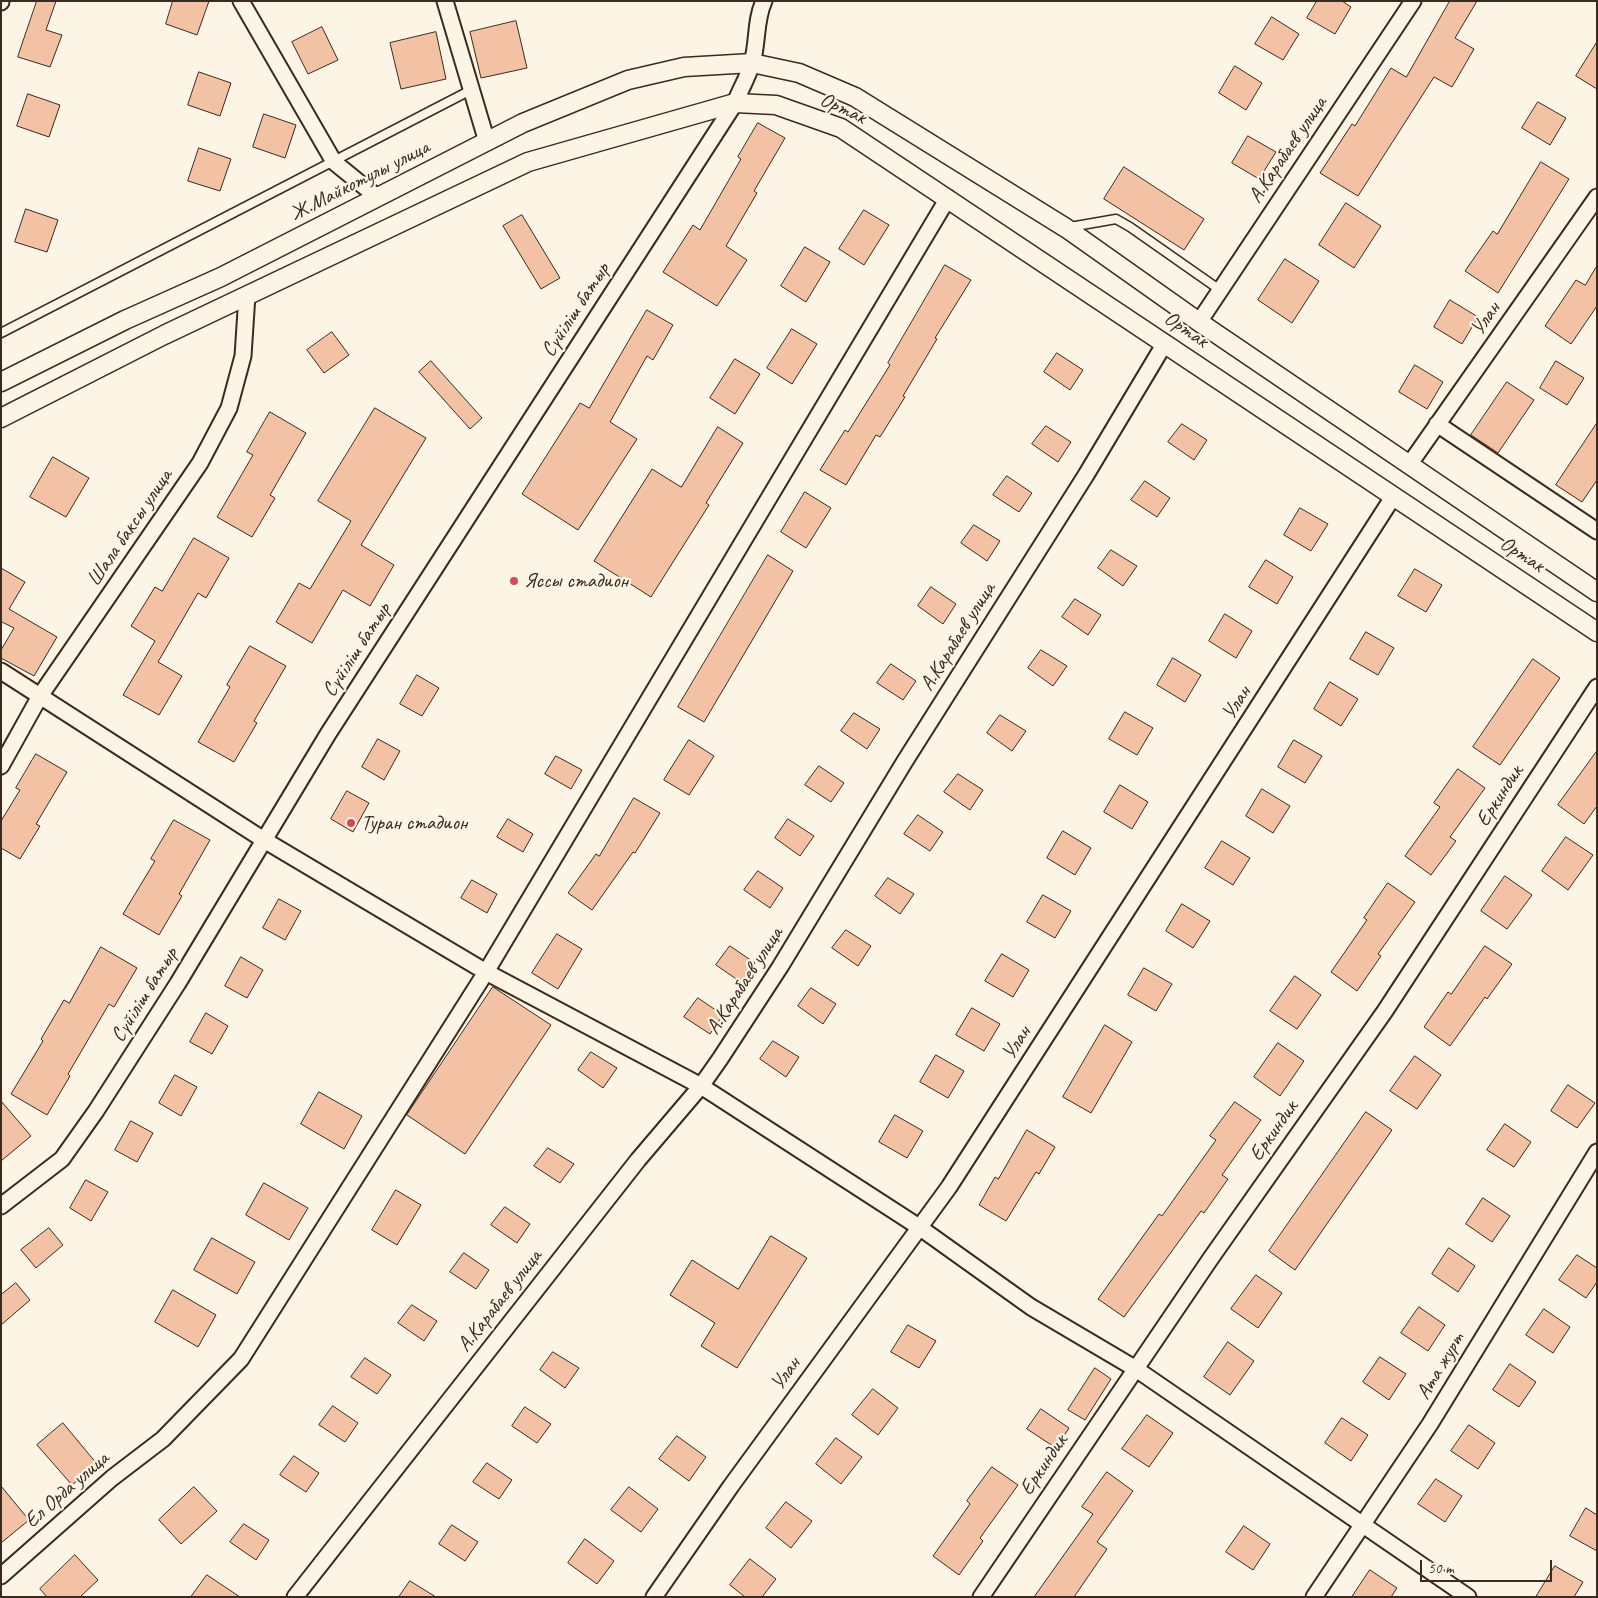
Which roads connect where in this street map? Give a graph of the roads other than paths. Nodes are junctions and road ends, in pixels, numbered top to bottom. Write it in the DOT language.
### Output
graph roads {
  1 [pos="241,1"];
  2 [pos="445,1"];
  3 [pos="764,1"];
  4 [pos="1413,1"];
  5 [pos="752,63"];
  6 [pos="471,90"];
  7 [pos="734,103"];
  8 [pos="487,142"];
  9 [pos="334,162"];
  10 [pos="377,197"];
  11 [pos="948,198"];
  12 [pos="1597,198"];
  13 [pos="1066,228"];
  14 [pos="1220,290"];
  15 [pos="247,296"];
  16 [pos="1199,322"];
  17 [pos="1,333"];
  18 [pos="1165,343"];
  19 [pos="1,382"];
  20 [pos="2,416"];
  21 [pos="1437,424"];
  22 [pos="1409,465"];
  23 [pos="1393,497"];
  24 [pos="1597,531"];
  25 [pos="1597,592"];
  26 [pos="1597,632"];
  27 [pos="1,671"];
  28 [pos="1597,687"];
  29 [pos="40,696"];
  30 [pos="1,766"];
  31 [pos="264,840"];
  32 [pos="486,972"];
  33 [pos="701,1086"];
  34 [pos="1597,1152"];
  35 [pos="1,1206"];
  36 [pos="919,1227"];
  37 [pos="1136,1368"];
  38 [pos="1364,1523"];
  39 [pos="1,1576"];
  40 [pos="295,1597"];
  41 [pos="654,1597"];
  42 [pos="981,1597"];
  43 [pos="1314,1597"];
  44 [pos="1468,1597"];
  1 -- 9 [label="street"];
  2 -- 6 [label="street"];
  3 -- 5 [label="street, Сүйіліш батыр"];
  4 -- 14 [label="street, А.Карабаев улица"];
  5 -- 7 [label="street, Сүйіліш батыр"];
  5 -- 8 [label="street, Ж.Майкотулы улица"];
  5 -- 13 [label="street, Ортак"];
  6 -- 8 [label="street"];
  6 -- 9 [label="lane"];
  7 -- 11 [label="street, Ортак"];
  7 -- 15 [label="street"];
  7 -- 31 [label="street, Сүйіліш батыр"];
  8 -- 10 [label="street, Ж.Майкотулы улица"];
  9 -- 10 [label="street"];
  9 -- 17 [label="lane"];
  10 -- 19 [label="street, Ж.Майкотулы улица"];
  11 -- 18 [label="street, Ортак"];
  11 -- 32 [label="street, Ел Орда улица"];
  12 -- 21 [label="street, Улан"];
  13 -- 14 [label="lane"];
  13 -- 16 [label="street, Ортак"];
  14 -- 16 [label="street, А.Карабаев улица"];
  15 -- 20 [label="street"];
  15 -- 29 [label="street, Шала баксы улица"];
  16 -- 22 [label="street, Ортак"];
  18 -- 23 [label="street, Ортак"];
  18 -- 33 [label="street, А.Карабаев улица"];
  21 -- 22 [label="street, Улан"];
  21 -- 24 [label="street"];
  22 -- 25 [label="street, Ортак"];
  23 -- 26 [label="street, Ортак"];
  23 -- 36 [label="street, Улан"];
  27 -- 29 [label="street"];
  28 -- 37 [label="street, Еркиндик"];
  29 -- 30 [label="street, Шала баксы улица"];
  29 -- 31 [label="street"];
  31 -- 32 [label="street"];
  31 -- 35 [label="street, Сүйіліш батыр"];
  32 -- 33 [label="street"];
  32 -- 39 [label="street, Ел Орда улица"];
  33 -- 36 [label="street"];
  33 -- 40 [label="street, А.Карабаев улица"];
  34 -- 38 [label="street, Ата журт"];
  36 -- 37 [label="street"];
  36 -- 41 [label="street, Улан"];
  37 -- 38 [label="street"];
  37 -- 42 [label="street, Еркиндик"];
  38 -- 43 [label="street, Ата журт"];
  38 -- 44 [label="street"];
}
